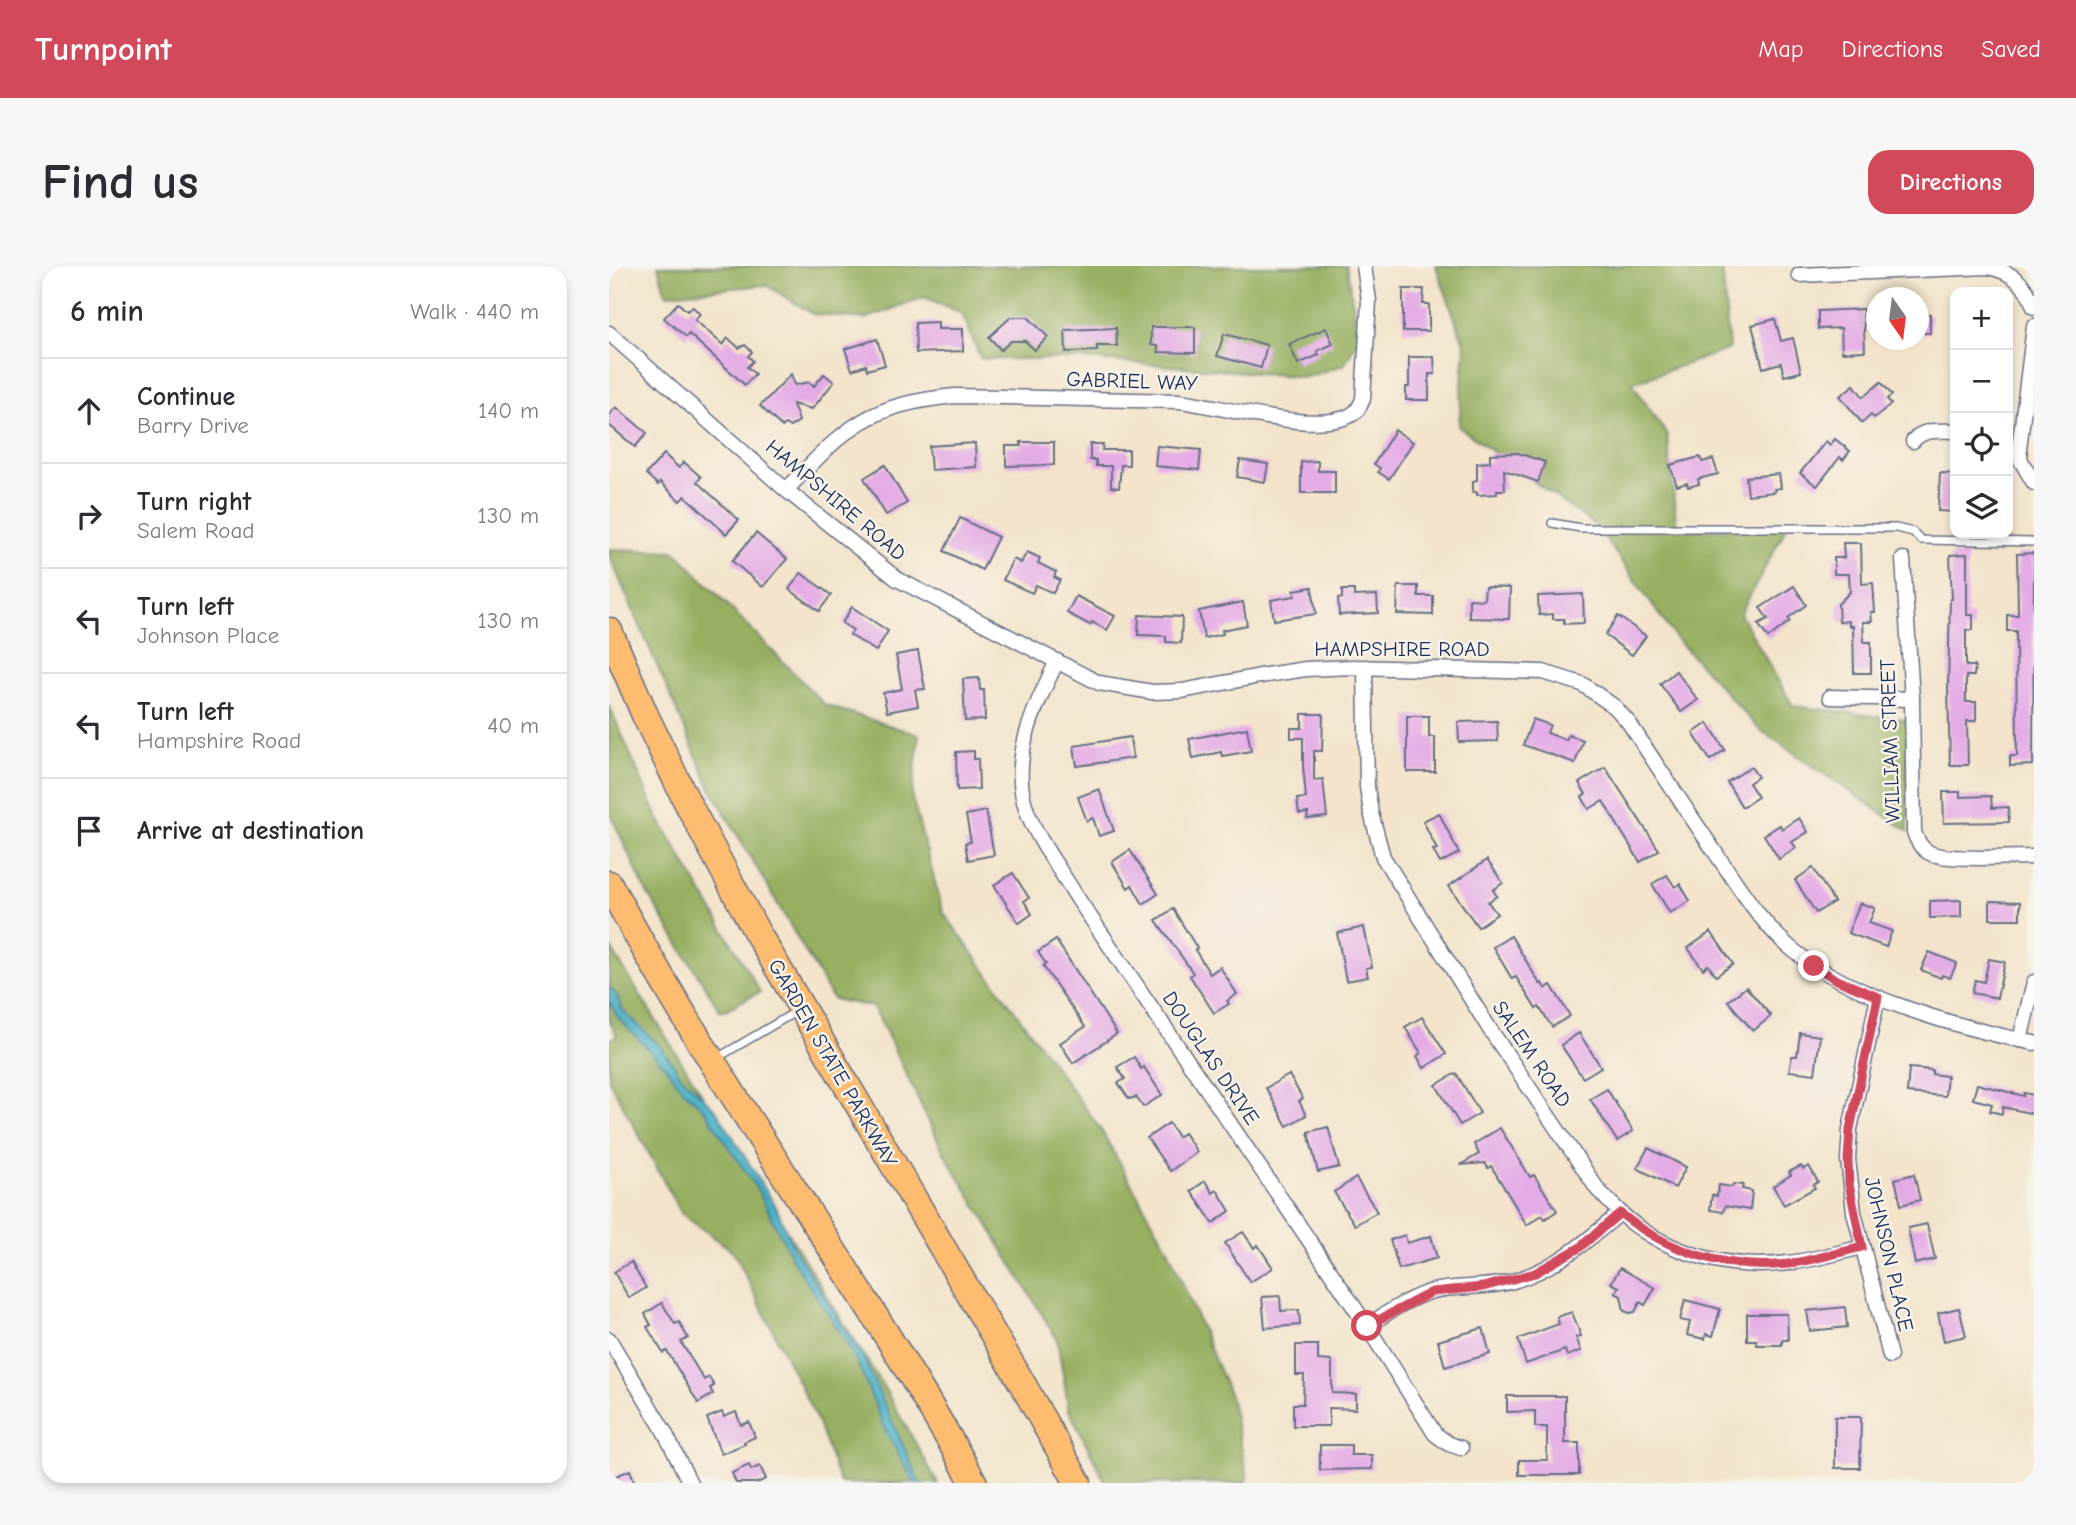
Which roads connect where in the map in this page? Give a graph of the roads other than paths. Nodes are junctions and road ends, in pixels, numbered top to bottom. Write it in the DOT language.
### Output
graph roads {
  1 [pos="1364,266"];
  2 [pos="1798,275"];
  3 [pos="2034,307"];
  4 [pos="2034,326"];
  5 [pos="609,333"];
  6 [pos="2014,430"];
  7 [pos="1950,431"];
  8 [pos="1913,441"];
  9 [pos="2034,483"];
  10 [pos="786,490"];
  11 [pos="1552,523"];
  12 [pos="2034,542"];
  13 [pos="1903,559"];
  14 [pos="609,631"];
  15 [pos="1057,661"];
  16 [pos="1365,667"];
  17 [pos="1830,697"];
  18 [pos="1912,699"];
  19 [pos="2034,857"];
  20 [pos="609,884"];
  21 [pos="2034,982"];
  22 [pos="1878,997"];
  23 [pos="801,1009"];
  24 [pos="2027,1042"];
  25 [pos="713,1061"];
  26 [pos="1620,1213"];
  27 [pos="1862,1247"];
  28 [pos="1367,1326"];
  29 [pos="609,1339"];
  30 [pos="1890,1356"];
  31 [pos="1461,1448"];
  32 [pos="690,1483"];
  33 [pos="974,1483"];
  34 [pos="1078,1483"];
  1 -- 10 [label="street, GABRIEL WAY"];
  2 -- 3 [label="street"];
  4 -- 6 [label="street"];
  5 -- 10 [label="street, HAMPSHIRE ROAD"];
  6 -- 9 [label="street"];
  7 -- 8 [label="street"];
  10 -- 15 [label="street, HAMPSHIRE ROAD"];
  11 -- 12 [label="lane"];
  13 -- 18 [label="street, WILLIAM STREET"];
  14 -- 23 [label="highway, GARDEN STATE PARKWAY"];
  15 -- 16 [label="street, HAMPSHIRE ROAD"];
  15 -- 28 [label="street, DOUGLAS DRIVE"];
  16 -- 22 [label="street, HAMPSHIRE ROAD"];
  16 -- 26 [label="street, SALEM ROAD"];
  17 -- 18 [label="street"];
  18 -- 19 [label="street, WILLIAM STREET"];
  20 -- 25 [label="highway"];
  21 -- 24 [label="street"];
  22 -- 24 [label="street, HAMPSHIRE ROAD"];
  22 -- 27 [label="street, JOHNSON PLACE"];
  23 -- 25 [label="lane"];
  23 -- 34 [label="highway, GARDEN STATE PARKWAY"];
  25 -- 33 [label="highway"];
  26 -- 27 [label="street, SALEM ROAD"];
  26 -- 28 [label="street"];
  27 -- 30 [label="street, JOHNSON PLACE"];
  28 -- 31 [label="street, DOUGLAS DRIVE"];
  29 -- 32 [label="street"];
}
